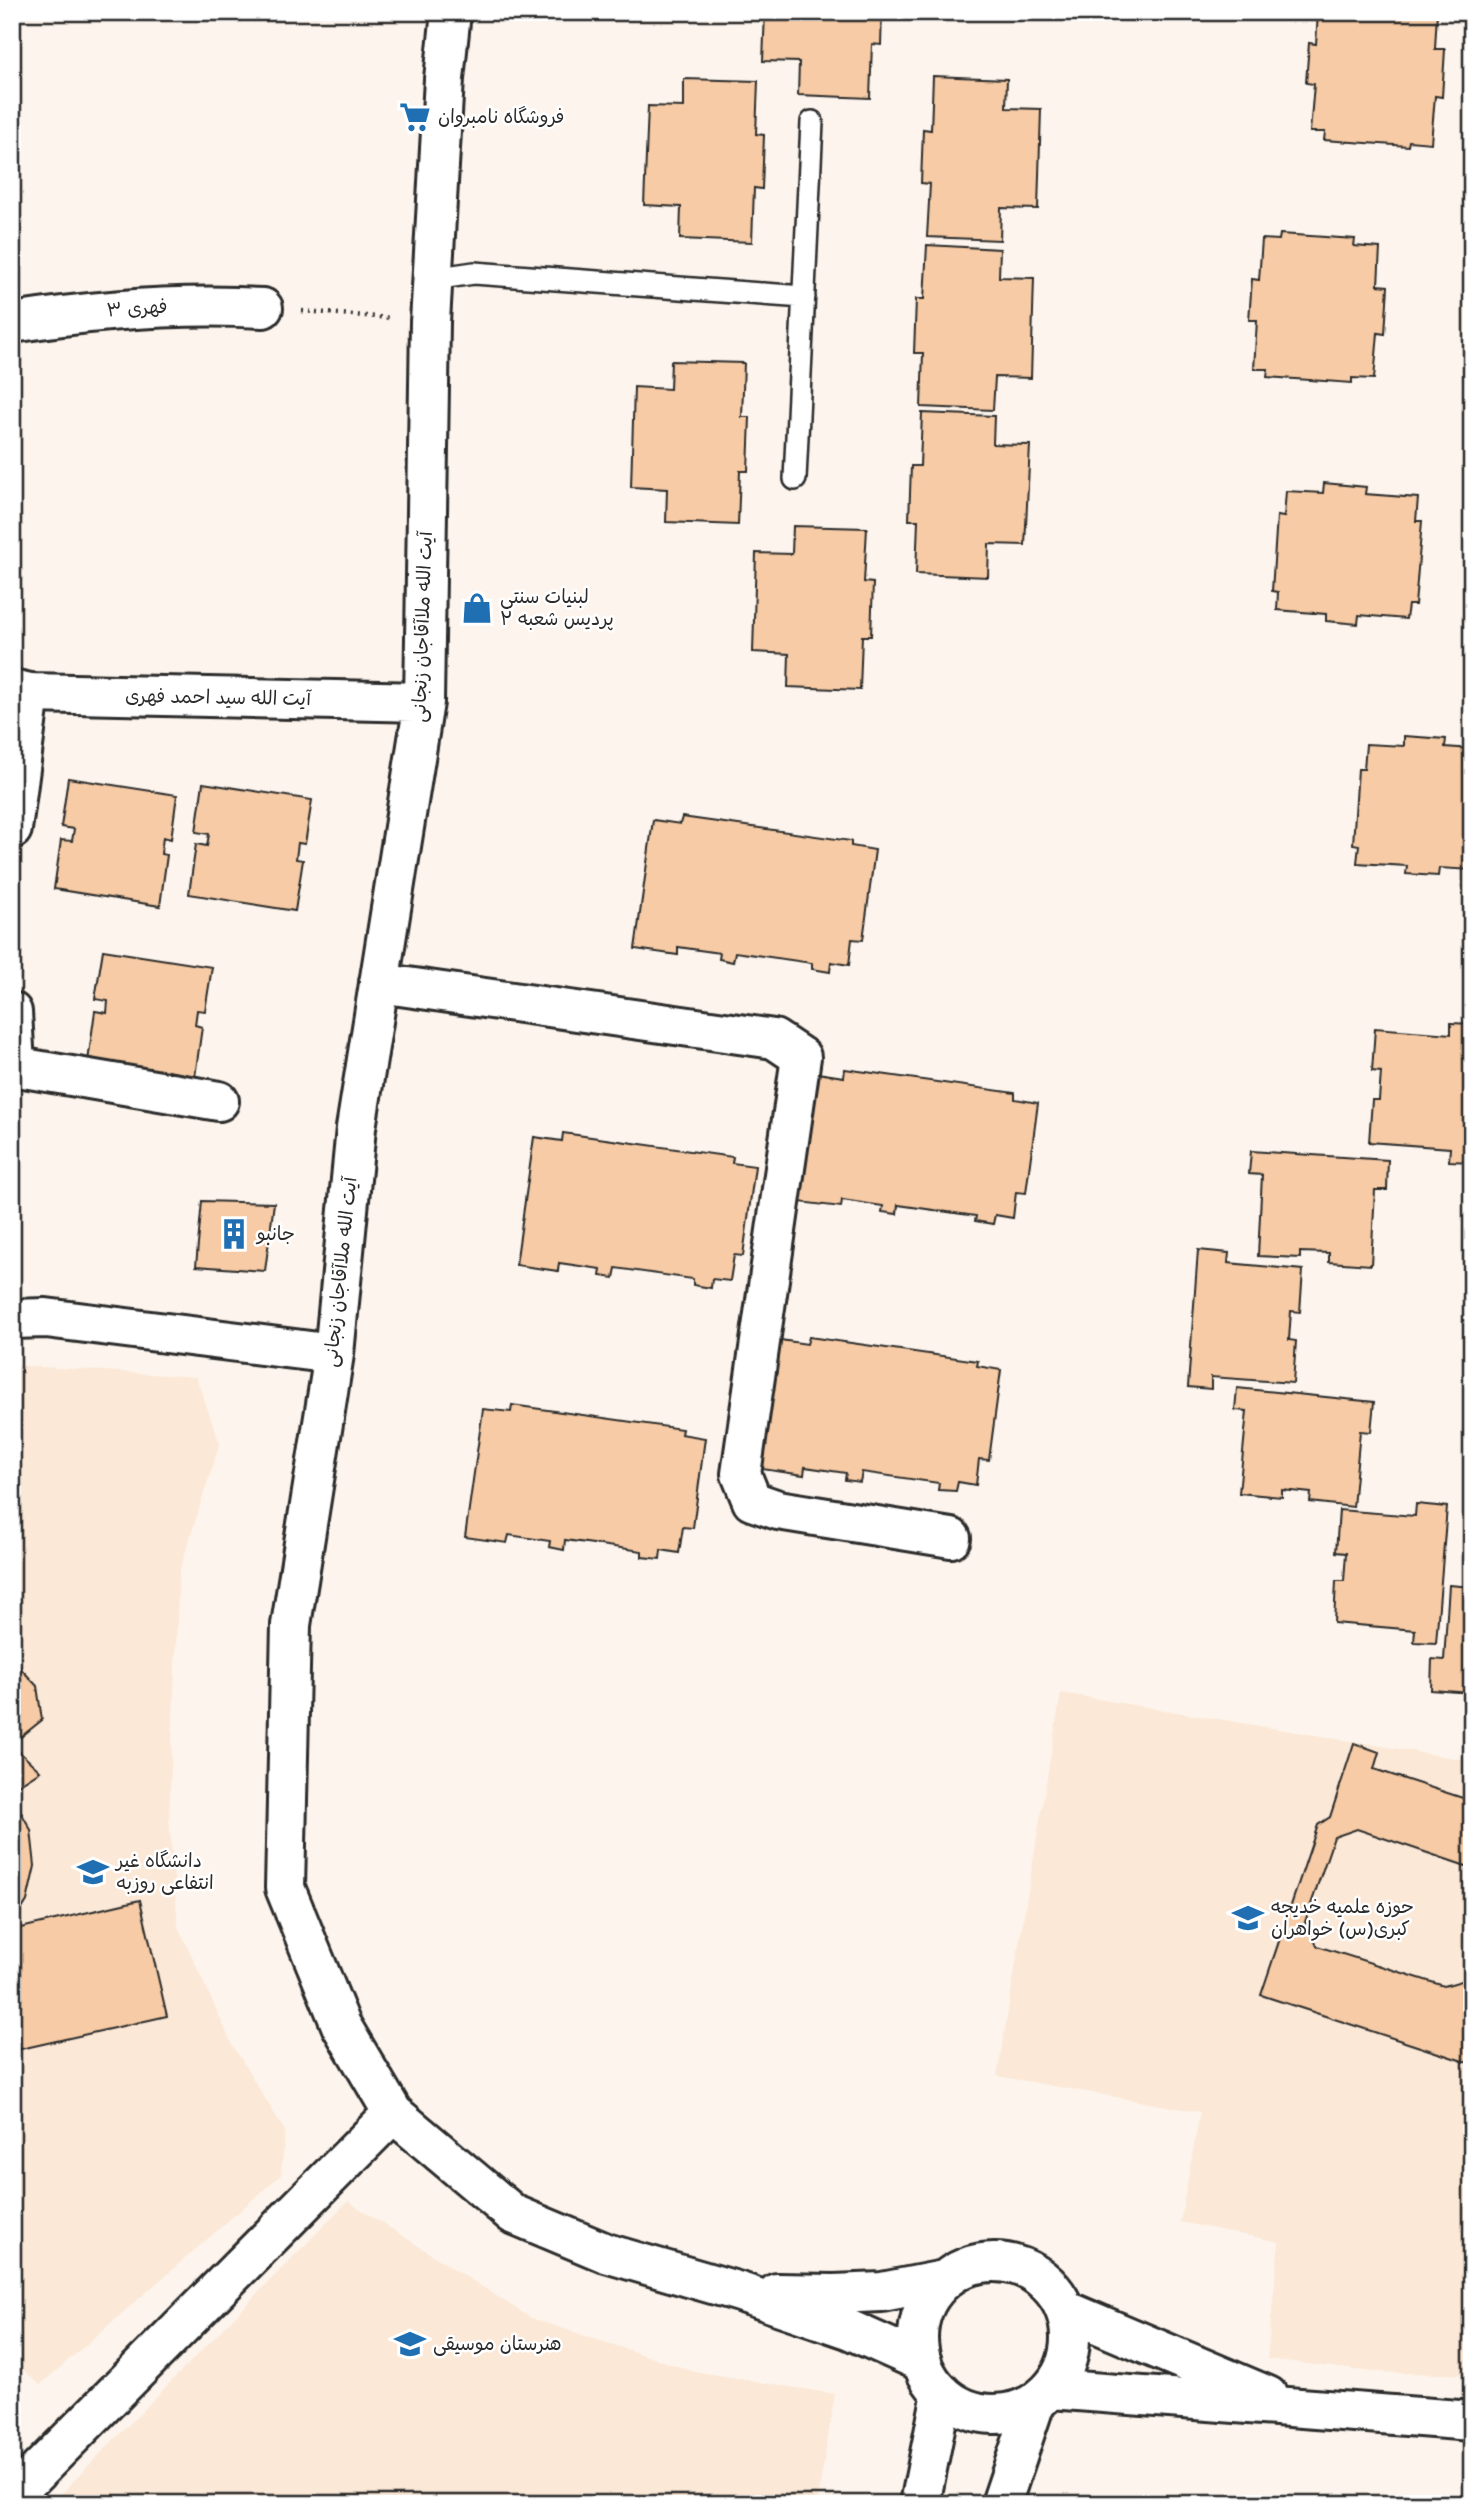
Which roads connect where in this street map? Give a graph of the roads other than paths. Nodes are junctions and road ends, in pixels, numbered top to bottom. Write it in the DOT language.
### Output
graph roads {
  1 [pos="451,12"];
  2 [pos="811,122"];
  3 [pos="433,279"];
  4 [pos="804,296"];
  5 [pos="263,308"];
  6 [pos="12,323"];
  7 [pos="795,479"];
  8 [pos="21,691"];
  9 [pos="424,702"];
  10 [pos="12,829"];
  11 [pos="379,983"];
  12 [pos="12,1012"];
  13 [pos="14,1066"];
  14 [pos="219,1101"];
  15 [pos="12,1319"];
  16 [pos="334,1354"];
  17 [pos="951,1538"];
  18 [pos="393,2113"];
  19 [pos="944,2280"];
  20 [pos="740,2292"];
  21 [pos="1065,2311"];
  22 [pos="932,2378"];
  23 [pos="1043,2396"];
  24 [pos="1299,2409"];
  25 [pos="1472,2421"];
  26 [pos="12,2497"];
  27 [pos="919,2504"];
  28 [pos="1001,2504"];
  1 -- 3 [label="main road, آیت الله ملاآقاجان زنجانی"];
  2 -- 4 [label="lane"];
  3 -- 4 [label="lane"];
  3 -- 9 [label="main road, آیت الله ملاآقاجان زنجانی"];
  4 -- 7 [label="lane"];
  5 -- 6 [label="main road, فهری ۳"];
  8 -- 9 [label="main road, آیت الله سید احمد فهری"];
  8 -- 10 [label="main road"];
  9 -- 11 [label="main road, آیت الله ملاآقاجان زنجانی"];
  11 -- 16 [label="main road, آیت الله ملاآقاجان زنجانی"];
  11 -- 17 [label="main road"];
  12 -- 13 [label="main road"];
  13 -- 14 [label="main road"];
  15 -- 16 [label="main road"];
  16 -- 18 [label="main road, آیت الله ملاآقاجان زنجانی"];
  18 -- 20 [label="main road, آیت الله ملاآقاجان زنجانی"];
  18 -- 26 [label="main road"];
  19 -- 20 [label="main road"];
  19 -- 21 [label="main road"];
  19 -- 22 [label="main road"];
  20 -- 22 [label="main road"];
  21 -- 23 [label="main road"];
  21 -- 24 [label="main road"];
  22 -- 23 [label="main road"];
  22 -- 27 [label="main road"];
  23 -- 24 [label="main road"];
  23 -- 28 [label="main road"];
  24 -- 25 [label="main road"];
}
